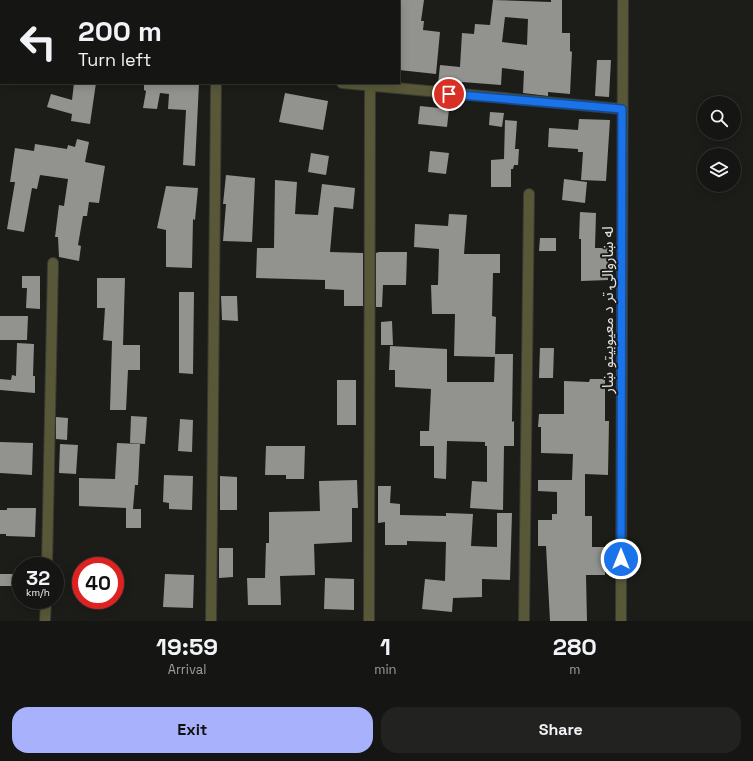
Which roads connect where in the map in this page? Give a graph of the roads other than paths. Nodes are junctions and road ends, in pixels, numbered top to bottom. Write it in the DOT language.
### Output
graph roads {
  1 [pos="623,0"];
  2 [pos="216,84"];
  3 [pos="349,84"];
  4 [pos="370,87"];
  5 [pos="622,109"];
  6 [pos="529,194"];
  7 [pos="53,263"];
  8 [pos="47,557"];
  9 [pos="46,609"];
  10 [pos="46,621"];
  11 [pos="211,621"];
  12 [pos="369,621"];
  13 [pos="524,621"];
  14 [pos="621,621"];
  1 -- 5 [label="street, له ښاروالۍ تر د معیوبیتو ښار"];
  2 -- 11 [label="street"];
  3 -- 4 [label="street"];
  4 -- 5 [label="street"];
  4 -- 12 [label="street"];
  5 -- 14 [label="street, له ښاروالۍ تر د معیوبیتو ښار"];
  6 -- 13 [label="street"];
  7 -- 8 [label="street"];
  9 -- 10 [label="street"];
}
